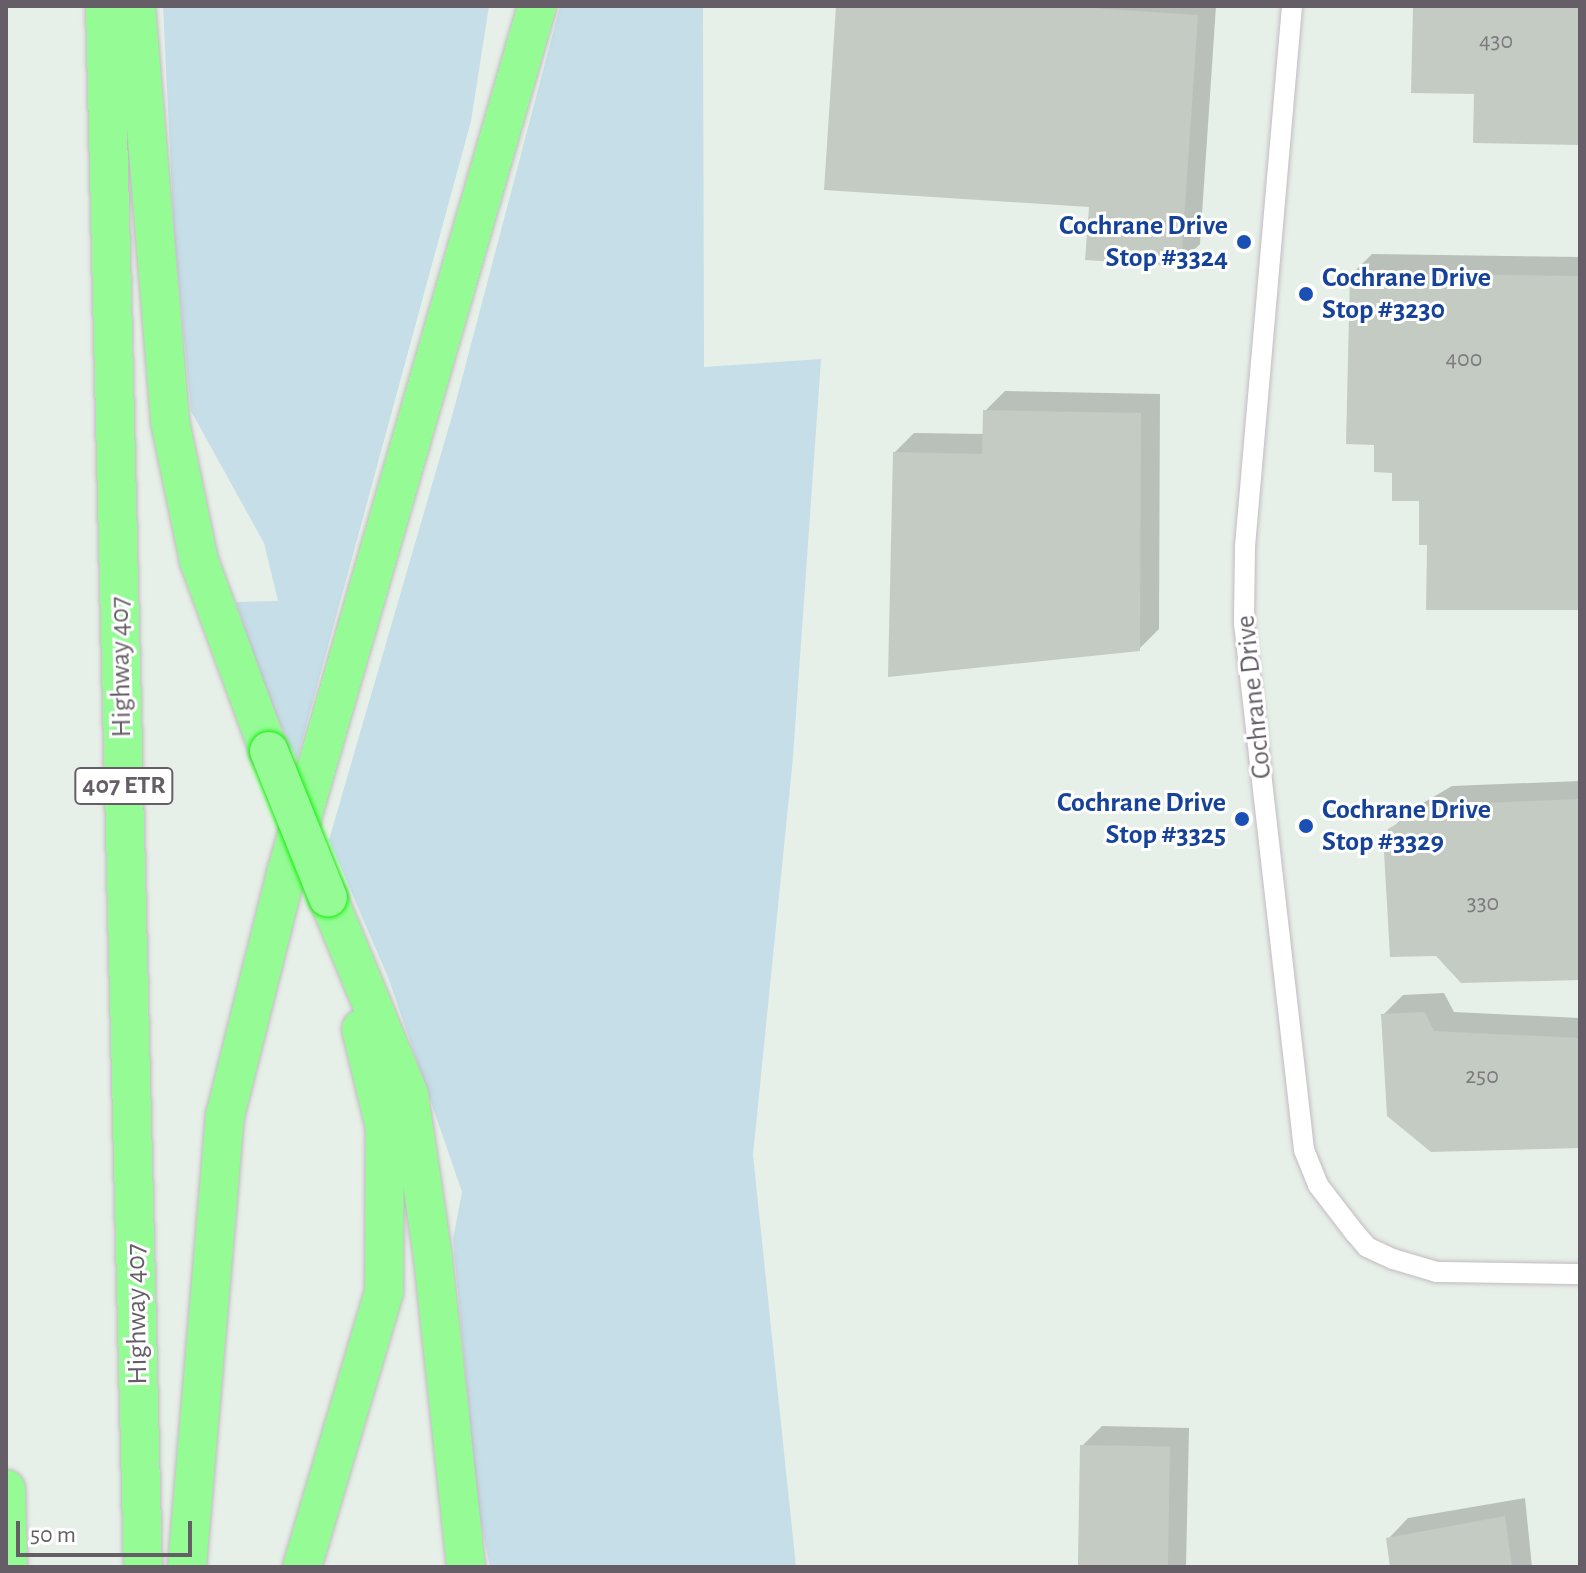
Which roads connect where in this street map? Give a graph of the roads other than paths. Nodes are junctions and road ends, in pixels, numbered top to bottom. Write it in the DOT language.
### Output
graph roads {
  1 [pos="105,6"];
  2 [pos="136,6"];
  3 [pos="510,6"];
  4 [pos="537,6"];
  5 [pos="1292,6"];
  6 [pos="483,204"];
  7 [pos="328,898"];
  8 [pos="1580,1274"];
  9 [pos="6,1489"];
  10 [pos="8,1567"];
  11 [pos="143,1567"];
  12 [pos="187,1567"];
  13 [pos="302,1567"];
  14 [pos="466,1567"];
  1 -- 11 [label="highway, Highway 407 / 407 ETR"];
  2 -- 7 [label="highway, bridge"];
  3 -- 6 [label="highway"];
  4 -- 6 [label="highway"];
  5 -- 8 [label="street, Cochrane Drive"];
  6 -- 12 [label="highway"];
  7 -- 13 [label="highway"];
  7 -- 14 [label="highway"];
  9 -- 10 [label="highway"];
}
